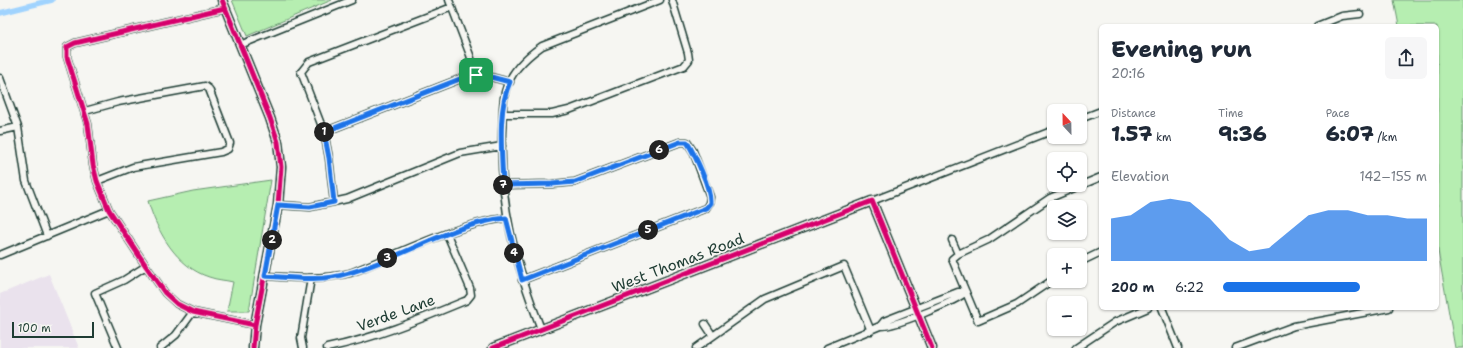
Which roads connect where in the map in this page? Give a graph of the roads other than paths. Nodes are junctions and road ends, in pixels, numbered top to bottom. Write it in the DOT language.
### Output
graph roads {
  1 [pos="222,0"];
  2 [pos="352,0"];
  3 [pos="449,0"];
  4 [pos="660,0"];
  5 [pos="672,0"];
  6 [pos="452,7"];
  7 [pos="226,8"];
  8 [pos="1360,14"];
  9 [pos="1322,24"];
  10 [pos="240,45"];
  11 [pos="476,75"];
  12 [pos="0,78"];
  13 [pos="510,82"];
  14 [pos="85,111"];
  15 [pos="1099,112"];
  16 [pos="503,114"];
  17 [pos="1087,116"];
  18 [pos="18,127"];
  19 [pos="0,131"];
  20 [pos="324,132"];
  21 [pos="1047,133"];
  22 [pos="502,146"];
  23 [pos="1099,178"];
  24 [pos="98,181"];
  25 [pos="503,185"];
  26 [pos="872,201"];
  27 [pos="334,202"];
  28 [pos="278,205"];
  29 [pos="109,210"];
  30 [pos="506,218"];
  31 [pos="448,234"];
  32 [pos="47,236"];
  33 [pos="952,240"];
  34 [pos="1099,253"];
  35 [pos="958,254"];
  36 [pos="0,255"];
  37 [pos="1087,259"];
  38 [pos="146,266"];
  39 [pos="265,276"];
  40 [pos="311,278"];
  41 [pos="522,280"];
  42 [pos="1047,284"];
  43 [pos="966,292"];
  44 [pos="1143,310"];
  45 [pos="1163,310"];
  46 [pos="1378,310"];
  47 [pos="193,312"];
  48 [pos="917,312"];
  49 [pos="705,324"];
  50 [pos="255,325"];
  51 [pos="541,329"];
  52 [pos="871,331"];
  53 [pos="713,336"];
  54 [pos="118,348"];
  55 [pos="160,348"];
  56 [pos="253,348"];
  57 [pos="303,348"];
  58 [pos="327,348"];
  59 [pos="493,348"];
  60 [pos="696,348"];
  61 [pos="827,348"];
  62 [pos="932,348"];
  63 [pos="1076,348"];
  64 [pos="1178,348"];
  65 [pos="1235,348"];
  1 -- 7 [label="street"];
  2 -- 10 [label="street"];
  3 -- 6 [label="street"];
  4 -- 13 [label="street"];
  5 -- 16 [label="street"];
  6 -- 11 [label="street"];
  6 -- 20 [label="street"];
  7 -- 10 [label="street"];
  7 -- 14 [label="street"];
  8 -- 9 [label="street"];
  10 -- 28 [label="street"];
  11 -- 13 [label="street"];
  11 -- 20 [label="street"];
  12 -- 18 [label="street"];
  13 -- 16 [label="street"];
  14 -- 24 [label="street"];
  14 -- 24 [label="street"];
  15 -- 17 [label="street"];
  16 -- 22 [label="street"];
  18 -- 19 [label="street"];
  18 -- 32 [label="street"];
  20 -- 27 [label="street"];
  21 -- 26 [label="street, West Thomas Road"];
  22 -- 25 [label="street"];
  22 -- 27 [label="street"];
  23 -- 35 [label="street"];
  24 -- 29 [label="street"];
  25 -- 30 [label="street"];
  25 -- 41 [label="street"];
  26 -- 48 [label="street"];
  26 -- 51 [label="street, West Thomas Road"];
  27 -- 28 [label="street"];
  28 -- 39 [label="street"];
  29 -- 32 [label="street"];
  29 -- 38 [label="street"];
  30 -- 31 [label="street"];
  30 -- 41 [label="street"];
  31 -- 40 [label="street"];
  31 -- 58 [label="street, Verde Lane"];
  32 -- 36 [label="street"];
  33 -- 35 [label="street"];
  34 -- 37 [label="street"];
  35 -- 43 [label="street"];
  38 -- 47 [label="street"];
  38 -- 54 [label="street"];
  39 -- 40 [label="street"];
  39 -- 50 [label="street"];
  40 -- 57 [label="street"];
  41 -- 51 [label="street"];
  42 -- 43 [label="street"];
  43 -- 48 [label="street"];
  44 -- 63 [label="street"];
  45 -- 64 [label="street"];
  46 -- 65 [label="street"];
  47 -- 50 [label="street"];
  47 -- 55 [label="street"];
  48 -- 52 [label="street"];
  48 -- 62 [label="street"];
  49 -- 53 [label="street"];
  50 -- 56 [label="street"];
  51 -- 59 [label="street, West Thomas Road"];
  52 -- 53 [label="street"];
  52 -- 61 [label="street"];
  53 -- 60 [label="street"];
}
